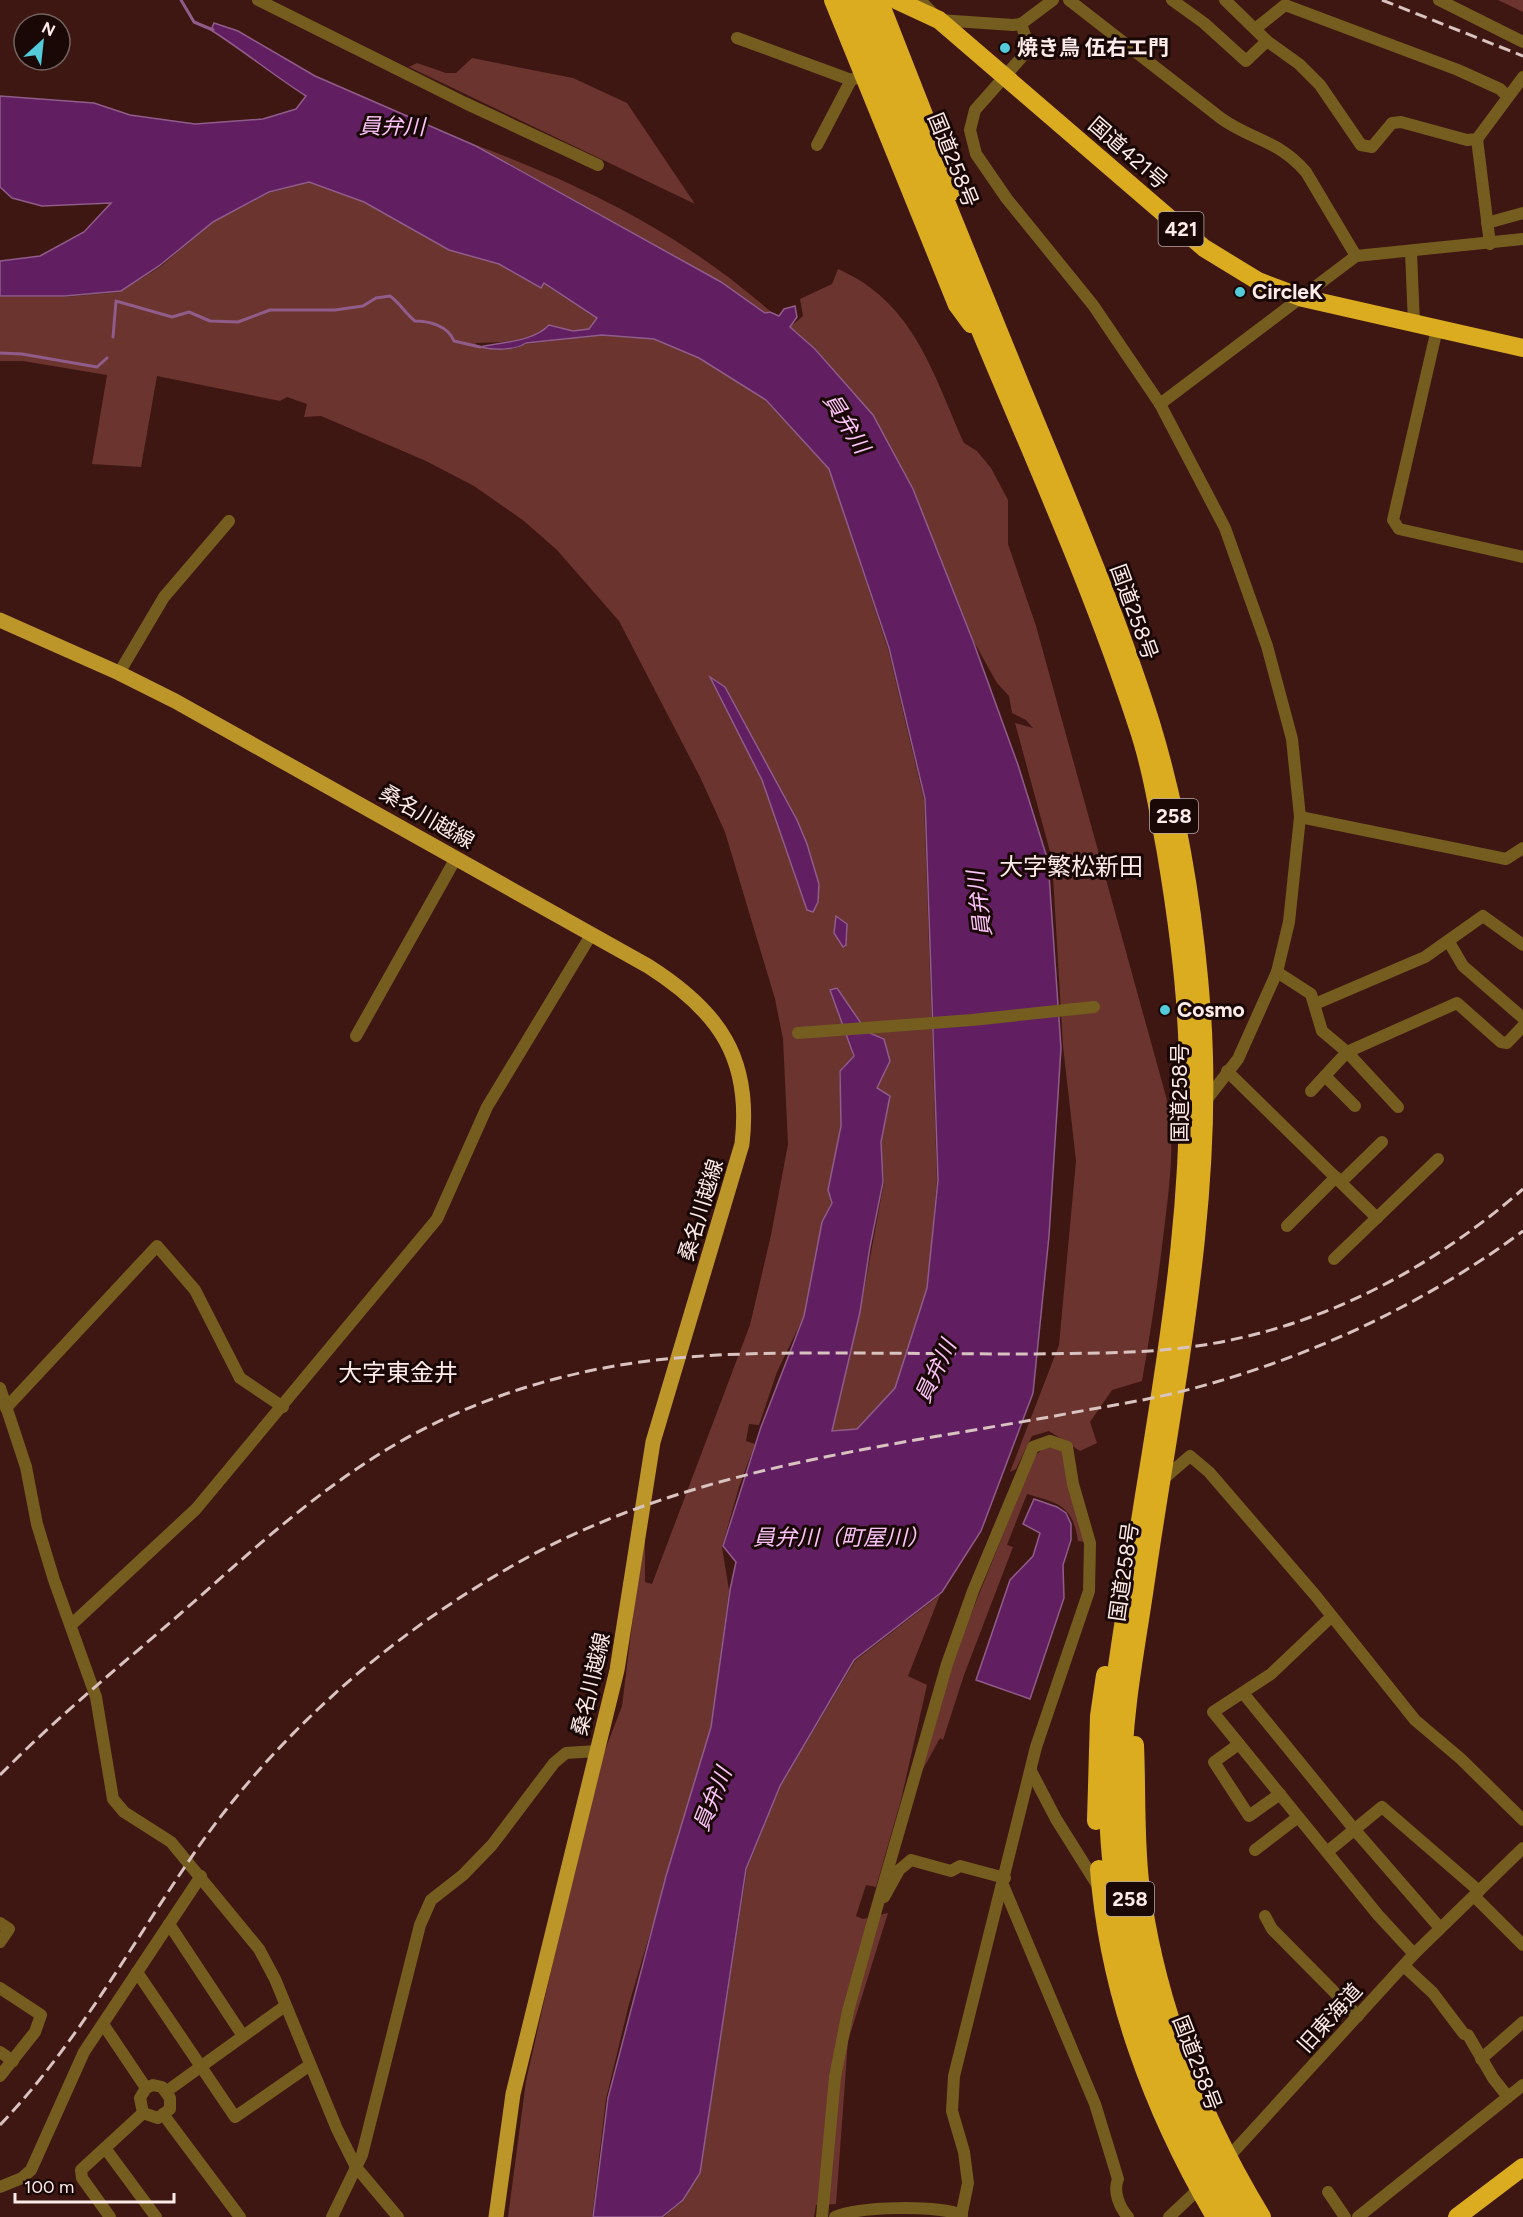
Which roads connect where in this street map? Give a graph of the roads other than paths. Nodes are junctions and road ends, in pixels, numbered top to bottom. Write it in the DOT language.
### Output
graph roads {
  1 [pos="258,0"];
  2 [pos="833,0"];
  3 [pos="849,0"];
  4 [pos="865,0"];
  5 [pos="879,0"];
  6 [pos="896,0"];
  7 [pos="920,0"];
  8 [pos="1053,0"];
  9 [pos="1069,0"];
  10 [pos="1172,0"];
  11 [pos="1225,0"];
  12 [pos="1439,0"];
  13 [pos="1039,4"];
  14 [pos="939,20"];
  15 [pos="1021,24"];
  16 [pos="1255,29"];
  17 [pos="737,38"];
  18 [pos="1267,41"];
  19 [pos="1523,42"];
  20 [pos="1006,76"];
  21 [pos="858,77"];
  22 [pos="1523,77"];
  23 [pos="1507,96"];
  24 [pos="1477,139"];
  25 [pos="817,145"];
  26 [pos="598,165"];
  27 [pos="1523,213"];
  28 [pos="1487,223"];
  29 [pos="1523,239"];
  30 [pos="1490,244"];
  31 [pos="1411,252"];
  32 [pos="1356,256"];
  33 [pos="1303,298"];
  34 [pos="1414,324"];
  35 [pos="1437,329"];
  36 [pos="985,342"];
  37 [pos="1523,348"];
  38 [pos="1025,396"];
  39 [pos="1160,404"];
  40 [pos="229,521"];
  41 [pos="1523,557"];
  42 [pos="0,620"];
  43 [pos="119,673"];
  44 [pos="1300,817"];
  45 [pos="1523,848"];
  46 [pos="456,858"];
  47 [pos="591,935"];
  48 [pos="1449,942"];
  49 [pos="1523,945"];
  50 [pos="1277,972"];
  51 [pos="1315,1004"];
  52 [pos="1094,1007"];
  53 [pos="1523,1018"];
  54 [pos="1523,1026"];
  55 [pos="798,1033"];
  56 [pos="356,1036"];
  57 [pos="1347,1052"];
  58 [pos="1227,1071"];
  59 [pos="1325,1076"];
  60 [pos="1311,1091"];
  61 [pos="1197,1104"];
  62 [pos="1354,1106"];
  63 [pos="1398,1107"];
  64 [pos="1382,1142"];
  65 [pos="1438,1159"];
  66 [pos="1339,1179"];
  67 [pos="1377,1218"];
  68 [pos="1287,1226"];
  69 [pos="1334,1259"];
  70 [pos="0,1388"];
  71 [pos="283,1407"];
  72 [pos="6,1408"];
  73 [pos="1161,1482"];
  74 [pos="1127,1599"];
  75 [pos="1331,1617"];
  76 [pos="71,1625"];
  77 [pos="1131,1683"];
  78 [pos="1243,1693"];
  79 [pos="1239,1744"];
  80 [pos="596,1752"];
  81 [pos="1031,1771"];
  82 [pos="1280,1794"];
  83 [pos="1298,1817"];
  84 [pos="1523,1820"];
  85 [pos="1354,1829"];
  86 [pos="1523,1848"];
  87 [pos="1255,1850"];
  88 [pos="1327,1852"];
  89 [pos="201,1876"];
  90 [pos="1004,1881"];
  91 [pos="1101,1891"];
  92 [pos="1477,1894"];
  93 [pos="875,1914"];
  94 [pos="1264,1916"];
  95 [pos="0,1923"];
  96 [pos="169,1924"];
  97 [pos="1440,1928"];
  98 [pos="0,1942"];
  99 [pos="1523,1946"];
  100 [pos="1414,1954"];
  101 [pos="1404,1966"];
  102 [pos="137,1972"];
  103 [pos="0,1988"];
  104 [pos="285,2006"];
  105 [pos="1358,2016"];
  106 [pos="1523,2022"];
  107 [pos="103,2024"];
  108 [pos="243,2036"];
  109 [pos="0,2052"];
  110 [pos="1481,2059"];
  111 [pos="13,2061"];
  112 [pos="310,2065"];
  113 [pos="200,2068"];
  114 [pos="0,2076"];
  115 [pos="1523,2085"];
  116 [pos="146,2088"];
  117 [pos="167,2091"];
  118 [pos="1508,2097"];
  119 [pos="1182,2109"];
  120 [pos="143,2113"];
  121 [pos="163,2114"];
  122 [pos="105,2148"];
  123 [pos="1228,2158"];
  124 [pos="356,2167"];
  125 [pos="1523,2167"];
  126 [pos="0,2187"];
  127 [pos="1199,2189"];
  128 [pos="1328,2192"];
  129 [pos="962,2216"];
  130 [pos="110,2217"];
  131 [pos="156,2217"];
  132 [pos="240,2217"];
  133 [pos="332,2217"];
  134 [pos="398,2217"];
  135 [pos="496,2217"];
  136 [pos="822,2217"];
  137 [pos="835,2217"];
  138 [pos="1128,2217"];
  139 [pos="1169,2217"];
  140 [pos="1215,2217"];
  141 [pos="1231,2217"];
  142 [pos="1247,2217"];
  143 [pos="1262,2217"];
  144 [pos="1345,2217"];
  145 [pos="1358,2217"];
  146 [pos="1457,2217"];
  1 -- 26 [label="street"];
  2 -- 21 [label="highway"];
  3 -- 36 [label="highway, 国道258号 / 258"];
  4 -- 38 [label="highway, 国道258号 / 258"];
  5 -- 38 [label="highway"];
  6 -- 14 [label="highway, 国道421号 / 421"];
  7 -- 14 [label="street"];
  8 -- 13 [label="street"];
  9 -- 32 [label="street"];
  10 -- 18 [label="street"];
  11 -- 16 [label="street"];
  12 -- 19 [label="street"];
  13 -- 15 [label="street"];
  14 -- 15 [label="street"];
  14 -- 20 [label="highway, 国道421号 / 421"];
  15 -- 20 [label="street"];
  16 -- 18 [label="street"];
  16 -- 23 [label="street"];
  17 -- 21 [label="street"];
  18 -- 24 [label="street"];
  20 -- 33 [label="highway, 国道421号 / 421"];
  20 -- 39 [label="street"];
  21 -- 25 [label="street"];
  21 -- 36 [label="highway"];
  22 -- 23 [label="street"];
  23 -- 24 [label="street"];
  24 -- 28 [label="street"];
  27 -- 28 [label="street"];
  28 -- 30 [label="street"];
  29 -- 30 [label="street"];
  30 -- 31 [label="street"];
  31 -- 32 [label="street"];
  31 -- 34 [label="street"];
  32 -- 33 [label="street"];
  33 -- 34 [label="highway, 国道421号 / 421"];
  33 -- 39 [label="street"];
  34 -- 35 [label="highway, 国道421号 / 421"];
  35 -- 37 [label="highway, 国道421号 / 421"];
  35 -- 41 [label="street"];
  36 -- 61 [label="highway, 国道258号 / 258"];
  38 -- 61 [label="highway, 国道258号 / 258"];
  39 -- 44 [label="street"];
  40 -- 43 [label="street"];
  42 -- 43 [label="main road, 桑名川越線"];
  43 -- 46 [label="main road, 桑名川越線"];
  44 -- 45 [label="street"];
  44 -- 50 [label="street"];
  46 -- 47 [label="main road, 桑名川越線"];
  46 -- 56 [label="street"];
  47 -- 71 [label="street"];
  47 -- 80 [label="main road, 桑名川越線"];
  48 -- 49 [label="street"];
  48 -- 51 [label="street"];
  48 -- 53 [label="street"];
  50 -- 51 [label="street"];
  50 -- 58 [label="street"];
  51 -- 57 [label="street"];
  52 -- 55 [label="street"];
  54 -- 57 [label="street"];
  57 -- 59 [label="street"];
  57 -- 63 [label="street"];
  58 -- 61 [label="street"];
  58 -- 66 [label="street"];
  59 -- 60 [label="street"];
  59 -- 62 [label="street"];
  61 -- 73 [label="highway, 国道258号 / 258"];
  61 -- 74 [label="highway, 国道258号 / 258"];
  64 -- 66 [label="street"];
  65 -- 67 [label="street"];
  66 -- 67 [label="street"];
  66 -- 68 [label="street"];
  67 -- 69 [label="street"];
  70 -- 72 [label="street"];
  71 -- 72 [label="street"];
  71 -- 76 [label="street"];
  72 -- 76 [label="street"];
  73 -- 75 [label="street"];
  73 -- 77 [label="highway, 国道258号 / 258"];
  74 -- 91 [label="highway"];
  74 -- 119 [label="highway, 国道258号 / 258"];
  75 -- 78 [label="street"];
  75 -- 84 [label="street"];
  76 -- 89 [label="street"];
  77 -- 119 [label="highway, 国道258号 / 258"];
  77 -- 123 [label="highway"];
  78 -- 79 [label="street"];
  78 -- 85 [label="street"];
  79 -- 82 [label="street"];
  79 -- 82 [label="street"];
  80 -- 124 [label="street"];
  80 -- 135 [label="main road, 桑名川越線"];
  81 -- 90 [label="street"];
  81 -- 91 [label="street"];
  81 -- 93 [label="street"];
  82 -- 83 [label="street"];
  83 -- 87 [label="street"];
  83 -- 88 [label="street"];
  85 -- 88 [label="street"];
  85 -- 92 [label="street"];
  85 -- 97 [label="street"];
  86 -- 92 [label="street, 旧東海道"];
  88 -- 100 [label="street"];
  89 -- 96 [label="street"];
  89 -- 104 [label="street"];
  90 -- 93 [label="street"];
  90 -- 129 [label="street"];
  90 -- 138 [label="street"];
  91 -- 127 [label="highway"];
  92 -- 97 [label="street, 旧東海道"];
  92 -- 99 [label="street"];
  93 -- 136 [label="street"];
  94 -- 105 [label="street"];
  95 -- 98 [label="street"];
  96 -- 102 [label="street"];
  96 -- 108 [label="street"];
  97 -- 100 [label="street, 旧東海道"];
  100 -- 101 [label="street, 旧東海道"];
  101 -- 105 [label="street, 旧東海道"];
  101 -- 110 [label="street"];
  102 -- 107 [label="street"];
  102 -- 113 [label="street"];
  103 -- 111 [label="street"];
  104 -- 108 [label="street"];
  104 -- 112 [label="street"];
  105 -- 123 [label="street, 旧東海道"];
  106 -- 110 [label="street"];
  107 -- 116 [label="street"];
  107 -- 126 [label="street"];
  108 -- 113 [label="street"];
  109 -- 111 [label="street"];
  110 -- 118 [label="street"];
  111 -- 114 [label="street"];
  112 -- 113 [label="street"];
  112 -- 124 [label="street"];
  113 -- 117 [label="street"];
  115 -- 118 [label="street"];
  116 -- 117 [label="street"];
  116 -- 120 [label="street"];
  117 -- 121 [label="street"];
  118 -- 145 [label="street"];
  119 -- 141 [label="highway, 国道258号 / 258, bridge"];
  119 -- 142 [label="highway, 国道258号 / 258, bridge"];
  120 -- 121 [label="street"];
  120 -- 122 [label="street"];
  121 -- 132 [label="street"];
  122 -- 130 [label="street"];
  122 -- 131 [label="street"];
  123 -- 127 [label="street, 旧東海道"];
  123 -- 143 [label="highway"];
  124 -- 133 [label="street"];
  124 -- 134 [label="street"];
  125 -- 146 [label="highway"];
  127 -- 139 [label="street, 旧東海道"];
  127 -- 140 [label="highway"];
  128 -- 144 [label="street"];
  129 -- 137 [label="street"];
}
